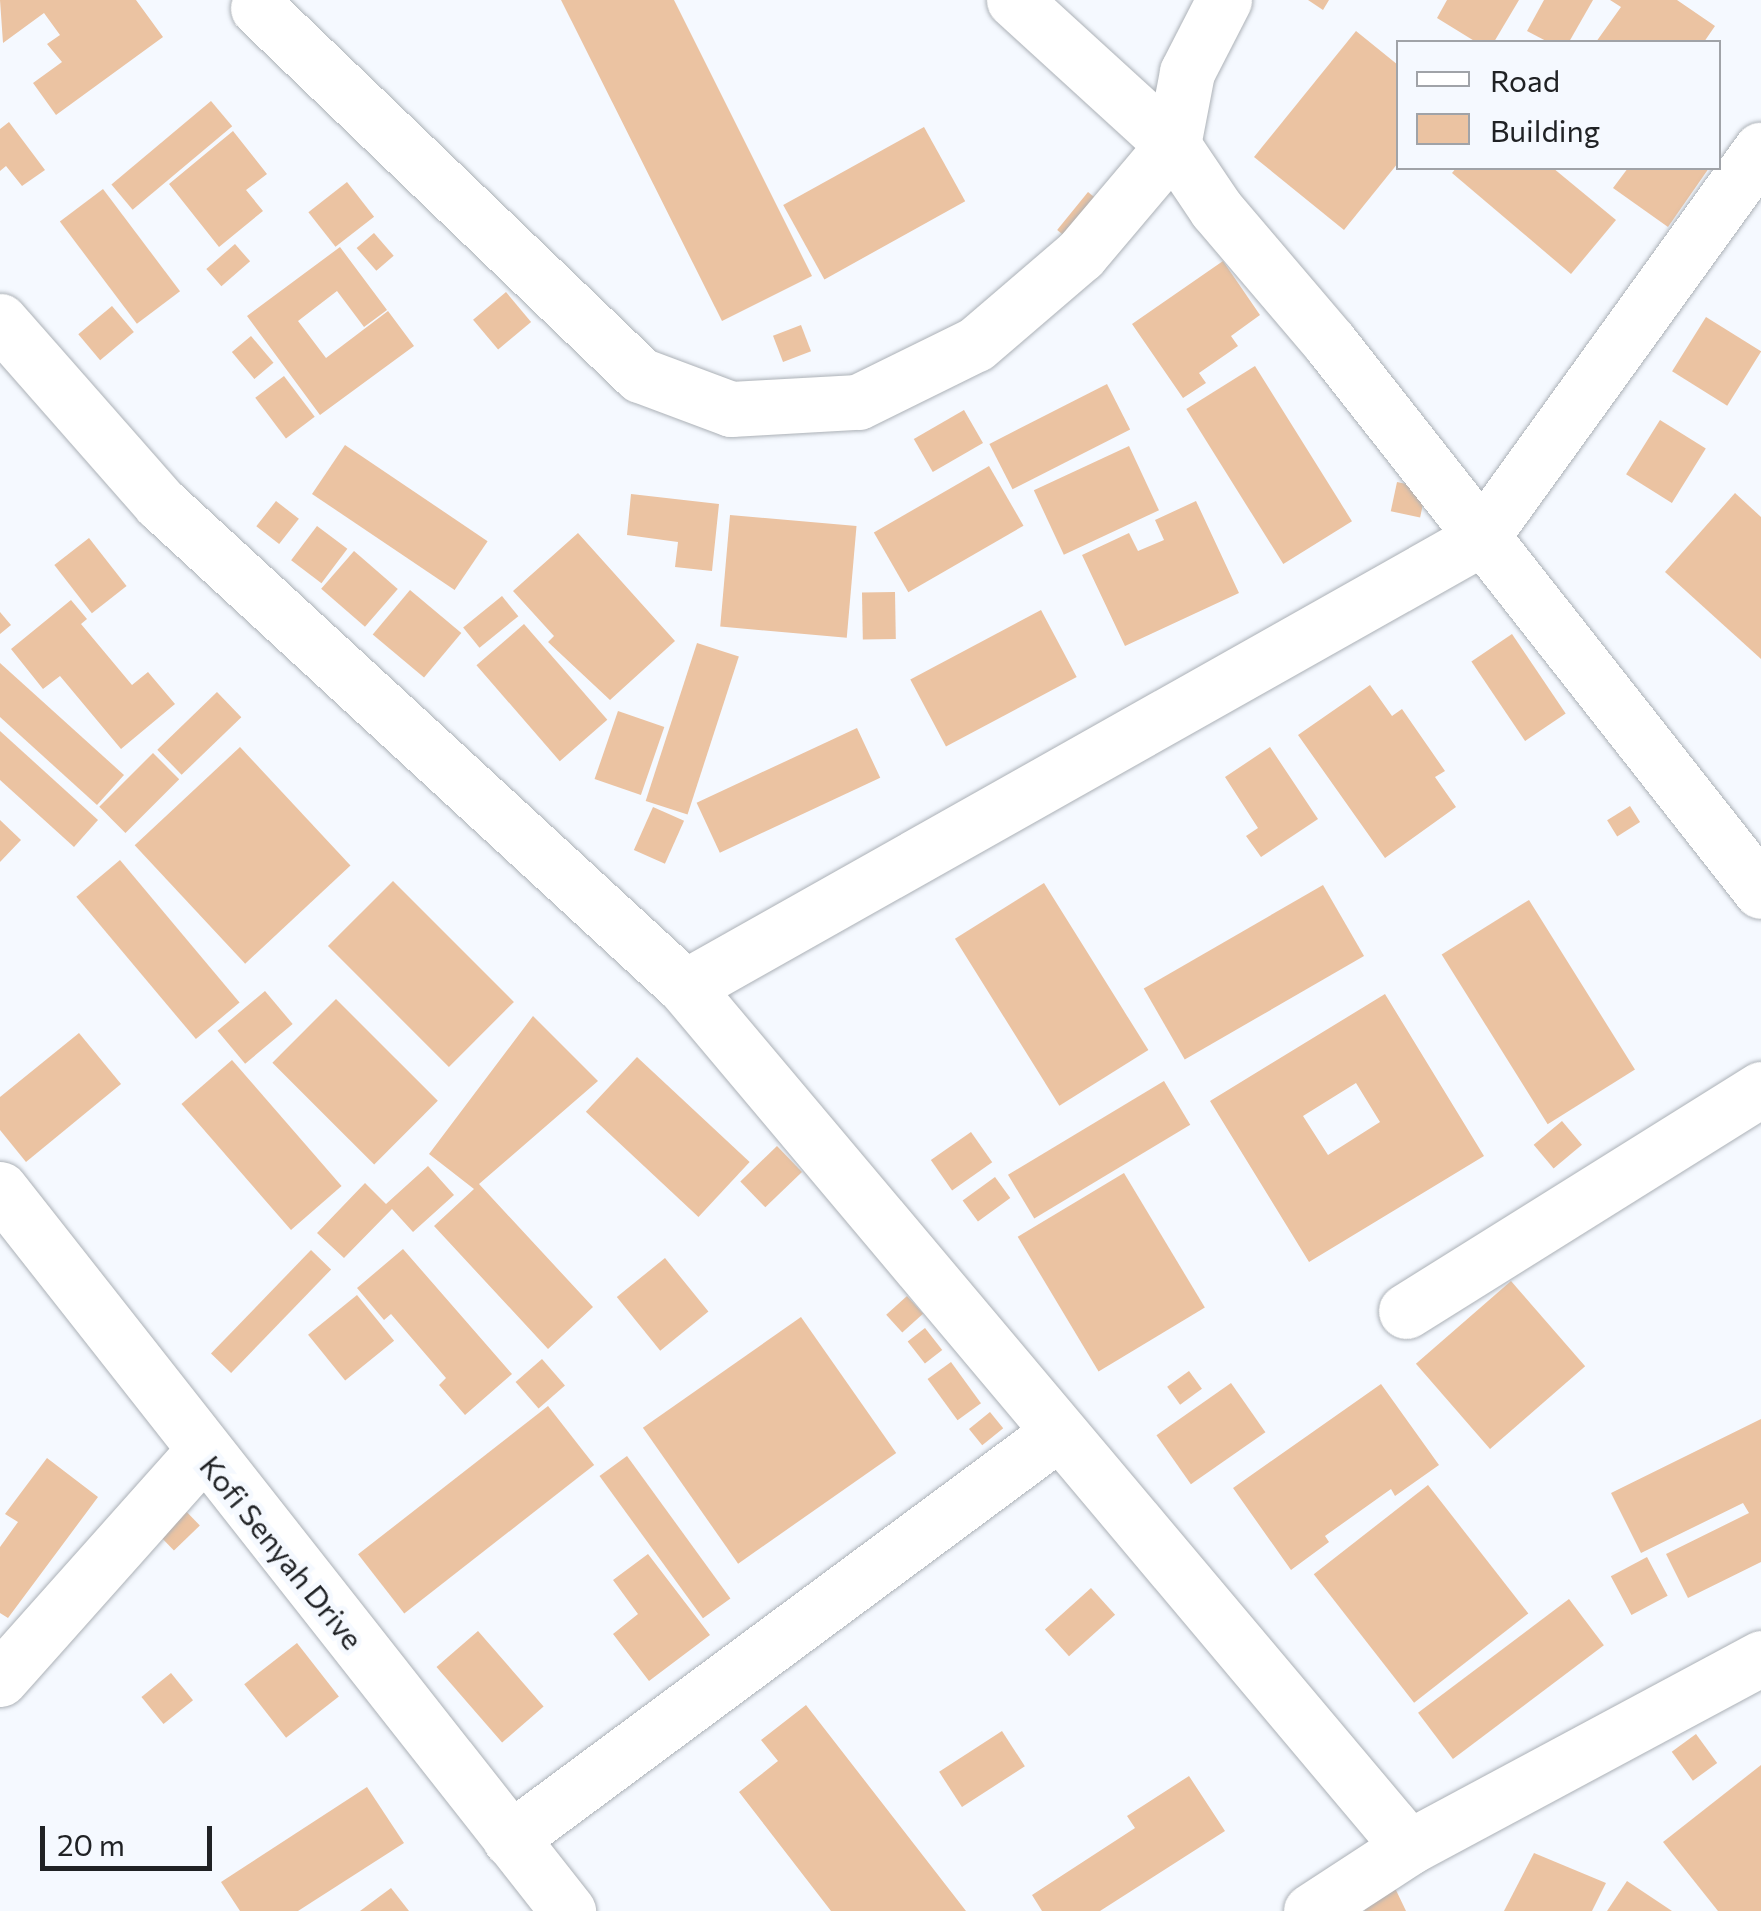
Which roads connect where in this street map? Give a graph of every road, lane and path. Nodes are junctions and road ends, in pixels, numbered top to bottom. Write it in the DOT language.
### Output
graph roads {
  1 [pos="1014,0"];
  2 [pos="1224,0"];
  3 [pos="258,8"];
  4 [pos="1172,145"];
  5 [pos="1761,150"];
  6 [pos="0,320"];
  7 [pos="1480,539"];
  8 [pos="1761,891"];
  9 [pos="685,986"];
  10 [pos="1761,1089"];
  11 [pos="0,1189"];
  12 [pos="1406,1311"];
  13 [pos="1058,1432"];
  14 [pos="202,1452"];
  15 [pos="1761,1658"];
  16 [pos="0,1679"];
  17 [pos="510,1839"];
  18 [pos="1409,1847"];
  19 [pos="568,1911"];
  20 [pos="1311,1911"];
  1 -- 4 [label="street"];
  2 -- 4 [label="street"];
  3 -- 4 [label="street"];
  4 -- 7 [label="street"];
  5 -- 7 [label="street"];
  6 -- 9 [label="street"];
  7 -- 8 [label="street"];
  7 -- 9 [label="street"];
  9 -- 13 [label="street"];
  10 -- 12 [label="street"];
  11 -- 14 [label="street, Kofi Senyah Drive"];
  13 -- 17 [label="street"];
  13 -- 18 [label="street"];
  14 -- 16 [label="street"];
  14 -- 17 [label="street, Kofi Senyah Drive"];
  15 -- 18 [label="street"];
  17 -- 19 [label="street, Kofi Senyah Drive"];
  18 -- 20 [label="street"];
}
